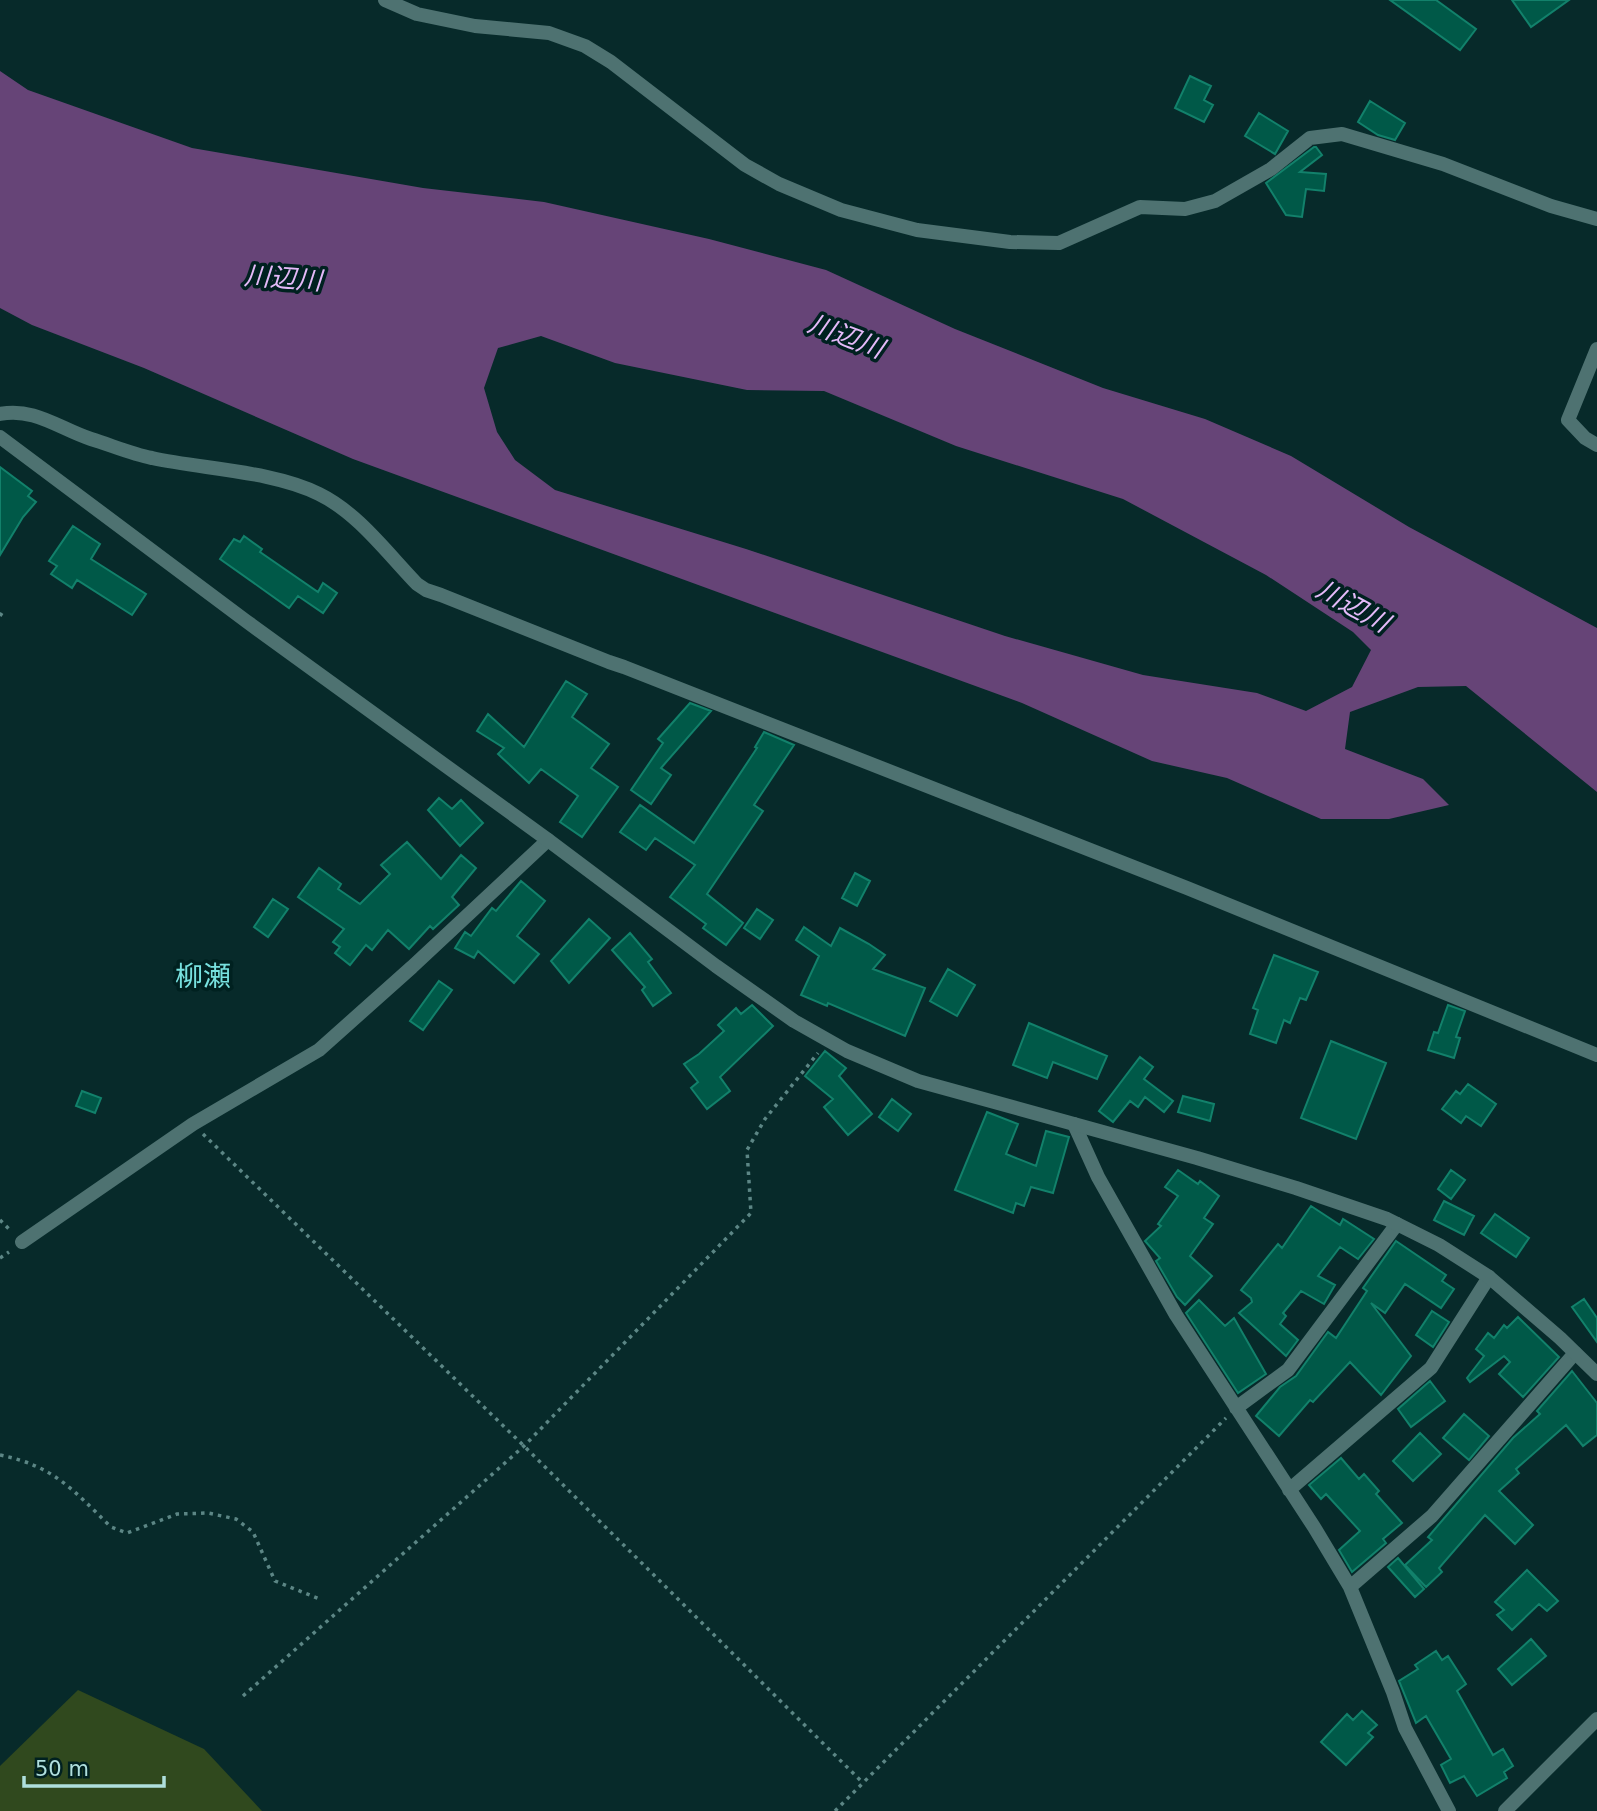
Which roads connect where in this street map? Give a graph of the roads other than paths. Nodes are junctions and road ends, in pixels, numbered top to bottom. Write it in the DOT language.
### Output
graph roads {
  1 [pos="384,0"];
  2 [pos="1597,219"];
  3 [pos="1597,349"];
  4 [pos="0,414"];
  5 [pos="0,437"];
  6 [pos="1597,444"];
  7 [pos="548,840"];
  8 [pos="1597,1055"];
  9 [pos="1074,1125"];
  10 [pos="1397,1224"];
  11 [pos="22,1242"];
  12 [pos="1489,1278"];
  13 [pos="1575,1353"];
  14 [pos="1597,1374"];
  15 [pos="1236,1408"];
  16 [pos="1289,1490"];
  17 [pos="1349,1587"];
  18 [pos="1597,1719"];
  19 [pos="1450,1811"];
  20 [pos="1505,1811"];
  1 -- 2 [label="street"];
  3 -- 6 [label="street"];
  4 -- 8 [label="street"];
  5 -- 7 [label="street"];
  7 -- 9 [label="street"];
  7 -- 11 [label="street"];
  9 -- 10 [label="street"];
  9 -- 15 [label="street"];
  10 -- 12 [label="street"];
  10 -- 15 [label="street"];
  12 -- 13 [label="street"];
  12 -- 16 [label="street"];
  13 -- 14 [label="street"];
  13 -- 17 [label="street"];
  15 -- 16 [label="street"];
  16 -- 17 [label="street"];
  17 -- 19 [label="street"];
  18 -- 20 [label="street"];
}
